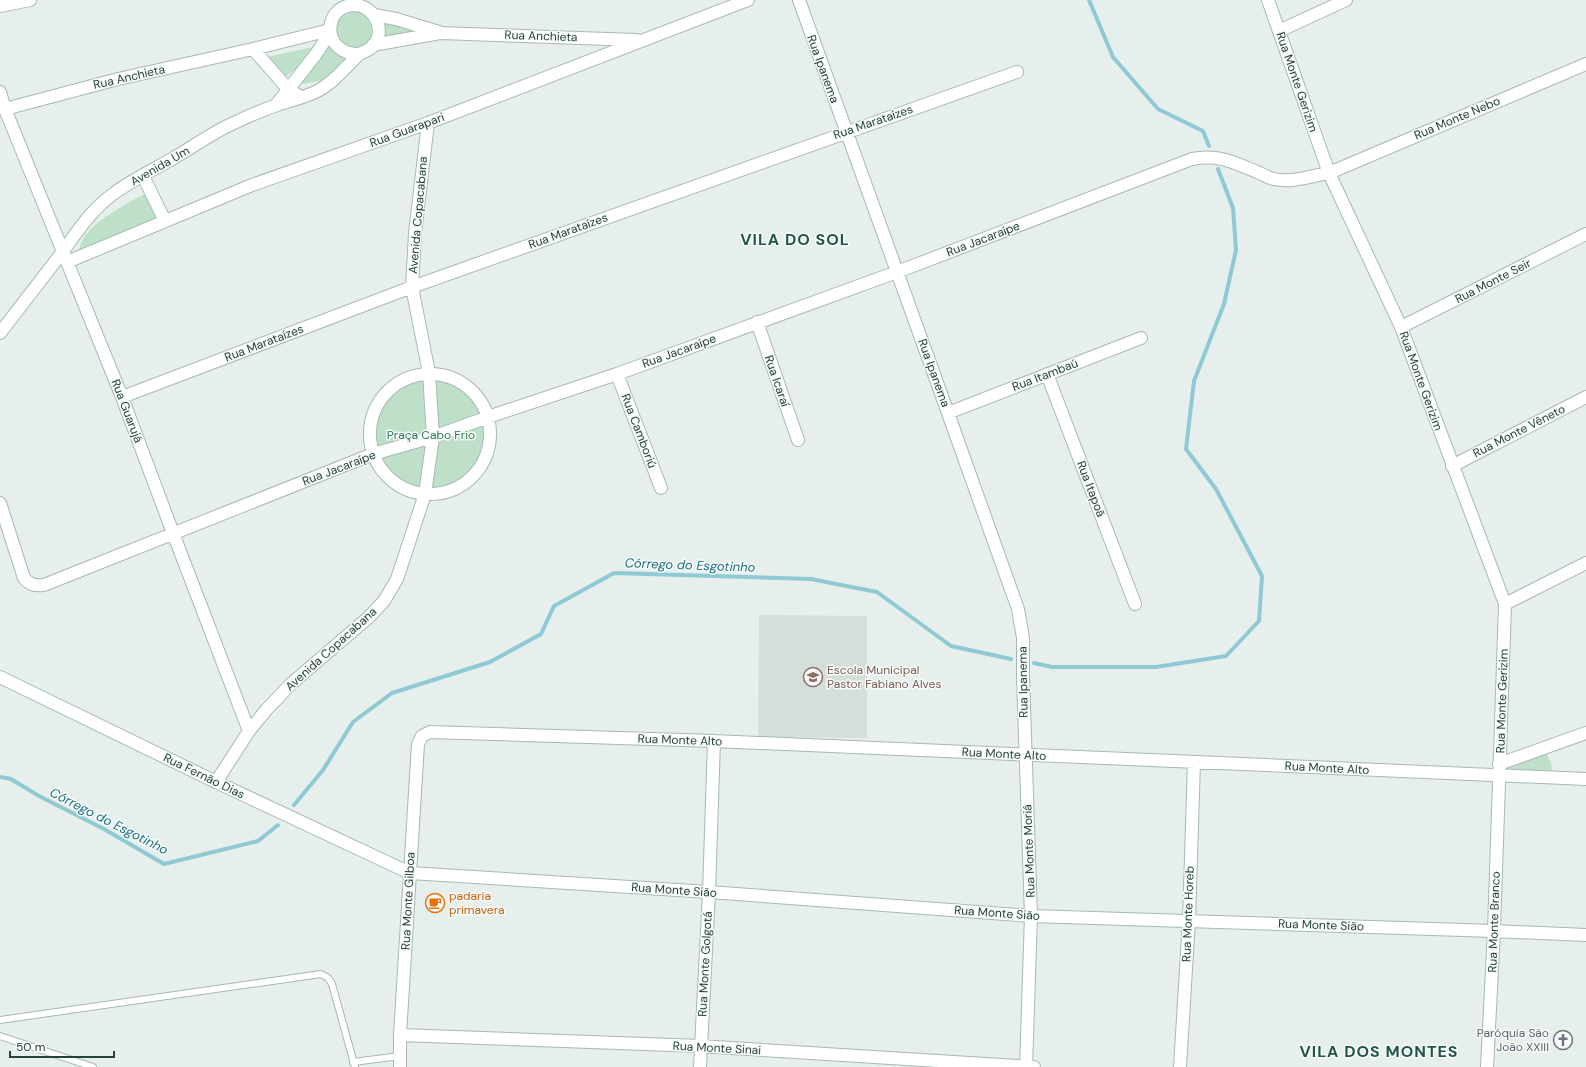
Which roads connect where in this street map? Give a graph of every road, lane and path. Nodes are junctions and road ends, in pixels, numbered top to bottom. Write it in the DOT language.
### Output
graph roads {
  1 [pos="30,0"];
  2 [pos="347,0"];
  3 [pos="748,0"];
  4 [pos="798,0"];
  5 [pos="1268,0"];
  6 [pos="1346,0"];
  7 [pos="0,6"];
  8 [pos="370,8"];
  9 [pos="338,12"];
  10 [pos="330,32"];
  11 [pos="1279,32"];
  12 [pos="440,33"];
  13 [pos="642,40"];
  14 [pos="374,45"];
  15 [pos="253,49"];
  16 [pos="360,54"];
  17 [pos="1586,64"];
  18 [pos="1017,72"];
  19 [pos="288,89"];
  20 [pos="0,92"];
  21 [pos="301,97"];
  22 [pos="276,105"];
  23 [pos="5,109"];
  24 [pos="428,123"];
  25 [pos="846,132"];
  26 [pos="1329,173"];
  27 [pos="143,176"];
  28 [pos="165,222"];
  29 [pos="1586,234"];
  30 [pos="65,257"];
  31 [pos="897,272"];
  32 [pos="412,287"];
  33 [pos="757,322"];
  34 [pos="1401,327"];
  35 [pos="0,334"];
  36 [pos="1141,338"];
  37 [pos="429,373"];
  38 [pos="617,374"];
  39 [pos="1047,374"];
  40 [pos="1586,396"];
  41 [pos="122,397"];
  42 [pos="948,413"];
  43 [pos="488,417"];
  44 [pos="433,436"];
  45 [pos="798,440"];
  46 [pos="373,454"];
  47 [pos="1452,466"];
  48 [pos="661,488"];
  49 [pos="424,494"];
  50 [pos="0,503"];
  51 [pos="172,533"];
  52 [pos="1586,563"];
  53 [pos="1136,604"];
  54 [pos="1505,604"];
  55 [pos="0,677"];
  56 [pos="249,731"];
  57 [pos="1586,733"];
  58 [pos="422,736"];
  59 [pos="714,741"];
  60 [pos="1025,755"];
  61 [pos="1194,762"];
  62 [pos="1499,770"];
  63 [pos="1586,779"];
  64 [pos="216,782"];
  65 [pos="410,873"];
  66 [pos="709,892"];
  67 [pos="1031,916"];
  68 [pos="1189,920"];
  69 [pos="1494,931"];
  70 [pos="1586,935"];
  71 [pos="0,1020"];
  72 [pos="400,1035"];
  73 [pos="0,1036"];
  74 [pos="700,1046"];
  75 [pos="400,1061"];
  76 [pos="354,1065"];
  77 [pos="93,1067"];
  78 [pos="700,1067"];
  79 [pos="1026,1067"];
  80 [pos="1034,1067"];
  81 [pos="1180,1067"];
  82 [pos="1487,1067"];
  1 -- 7 [label="street"];
  2 -- 9 [label="street"];
  3 -- 13 [label="street, Rua Guarapari"];
  4 -- 25 [label="street, Rua Ipanema"];
  5 -- 11 [label="street, Rua Monte Gerizim"];
  6 -- 11 [label="street"];
  8 -- 9 [label="street"];
  8 -- 12 [label="street, Rua Anchieta"];
  8 -- 14 [label="street"];
  9 -- 10 [label="street"];
  10 -- 15 [label="street, Rua Anchieta"];
  10 -- 16 [label="street"];
  10 -- 19 [label="street"];
  11 -- 26 [label="street, Rua Monte Gerizim"];
  12 -- 13 [label="street, Rua Anchieta"];
  12 -- 14 [label="street, Rua Anchieta"];
  13 -- 24 [label="street, Rua Guarapari"];
  14 -- 16 [label="street"];
  15 -- 19 [label="street"];
  15 -- 23 [label="street, Rua Anchieta"];
  16 -- 21 [label="street, Avenida Um"];
  17 -- 26 [label="street, Rua Monte Nebo"];
  18 -- 25 [label="street, Rua Marataízes"];
  19 -- 21 [label="street"];
  19 -- 22 [label="street"];
  20 -- 23 [label="street, Rua Guarujá"];
  21 -- 22 [label="street, Avenida Um"];
  22 -- 27 [label="street, Avenida Um"];
  23 -- 30 [label="street, Rua Guarujá"];
  24 -- 28 [label="street, Rua Guarapari"];
  24 -- 32 [label="street, Avenida Copacabana"];
  25 -- 31 [label="street, Rua Ipanema"];
  25 -- 32 [label="street, Rua Marataízes"];
  26 -- 31 [label="street, Rua Jacaraípe"];
  26 -- 34 [label="street, Rua Monte Gerizim"];
  27 -- 28 [label="street"];
  27 -- 30 [label="street, Avenida Um"];
  28 -- 30 [label="street, Rua Guarapari"];
  29 -- 34 [label="street, Rua Monte Seir"];
  30 -- 35 [label="street, Avenida Um"];
  30 -- 41 [label="street, Rua Guarujá"];
  31 -- 33 [label="street, Rua Jacaraípe"];
  31 -- 42 [label="street, Rua Ipanema"];
  32 -- 37 [label="street, Avenida Copacabana"];
  32 -- 41 [label="street, Rua Marataízes"];
  33 -- 38 [label="street, Rua Jacaraípe"];
  33 -- 45 [label="street, Rua Icaraí"];
  34 -- 47 [label="street, Rua Monte Gerizim"];
  36 -- 39 [label="street, Rua Itambaú"];
  37 -- 43 [label="street"];
  37 -- 44 [label="street, Avenida Copacabana"];
  37 -- 46 [label="street"];
  38 -- 43 [label="street, Rua Jacaraípe"];
  38 -- 48 [label="street, Rua Camboriú"];
  39 -- 42 [label="street, Rua Itambaú"];
  39 -- 53 [label="street, Rua Itapoã"];
  40 -- 47 [label="street, Rua Monte Vêneto"];
  41 -- 51 [label="street, Rua Guarujá"];
  42 -- 60 [label="street, Rua Ipanema"];
  43 -- 44 [label="street, Rua Jacaraípe"];
  43 -- 49 [label="street"];
  44 -- 46 [label="street, Rua Jacaraípe"];
  44 -- 49 [label="street, Avenida Copacabana"];
  46 -- 49 [label="street"];
  46 -- 51 [label="street, Rua Jacaraípe"];
  47 -- 54 [label="street, Rua Monte Gerizim"];
  49 -- 56 [label="street, Avenida Copacabana"];
  50 -- 51 [label="street, Rua Jacaraípe"];
  51 -- 56 [label="street, Rua Guarujá"];
  52 -- 54 [label="street"];
  54 -- 62 [label="street, Rua Monte Gerizim"];
  55 -- 64 [label="street, Rua Fernão Dias"];
  56 -- 64 [label="street, Avenida Copacabana"];
  57 -- 62 [label="street"];
  58 -- 59 [label="street, Rua Monte Alto"];
  58 -- 65 [label="street, Rua Monte Gilboa"];
  59 -- 60 [label="street, Rua Monte Alto"];
  59 -- 66 [label="street, Rua Monte Golgotá"];
  60 -- 61 [label="street, Rua Monte Alto"];
  60 -- 67 [label="street, Rua Monte Moriá"];
  61 -- 62 [label="street, Rua Monte Alto"];
  61 -- 68 [label="street, Rua Monte Horeb"];
  62 -- 63 [label="street, Rua Monte Alto"];
  62 -- 69 [label="street, Rua Monte Branco"];
  64 -- 65 [label="street, Rua Fernão Dias"];
  65 -- 66 [label="street, Rua Monte Sião"];
  65 -- 72 [label="street, Rua Monte Gilboa"];
  66 -- 67 [label="street, Rua Monte Sião"];
  66 -- 74 [label="street, Rua Monte Golgotá"];
  67 -- 68 [label="street, Rua Monte Sião"];
  67 -- 79 [label="street, Rua Monte Moriá"];
  68 -- 69 [label="street, Rua Monte Sião"];
  68 -- 81 [label="street, Rua Monte Horeb"];
  69 -- 70 [label="street, Rua Monte Sião"];
  69 -- 82 [label="street, Rua Monte Branco"];
  71 -- 76 [label="lane"];
  72 -- 74 [label="street, Rua Monte Sinai"];
  72 -- 75 [label="street, Rua Monte Gilboa"];
  73 -- 77 [label="lane"];
  74 -- 78 [label="street, Rua Monte Golgotá"];
  74 -- 79 [label="street, Rua Monte Sinai"];
  75 -- 76 [label="lane"];
  79 -- 80 [label="street, Rua Monte Sinai"];
}
